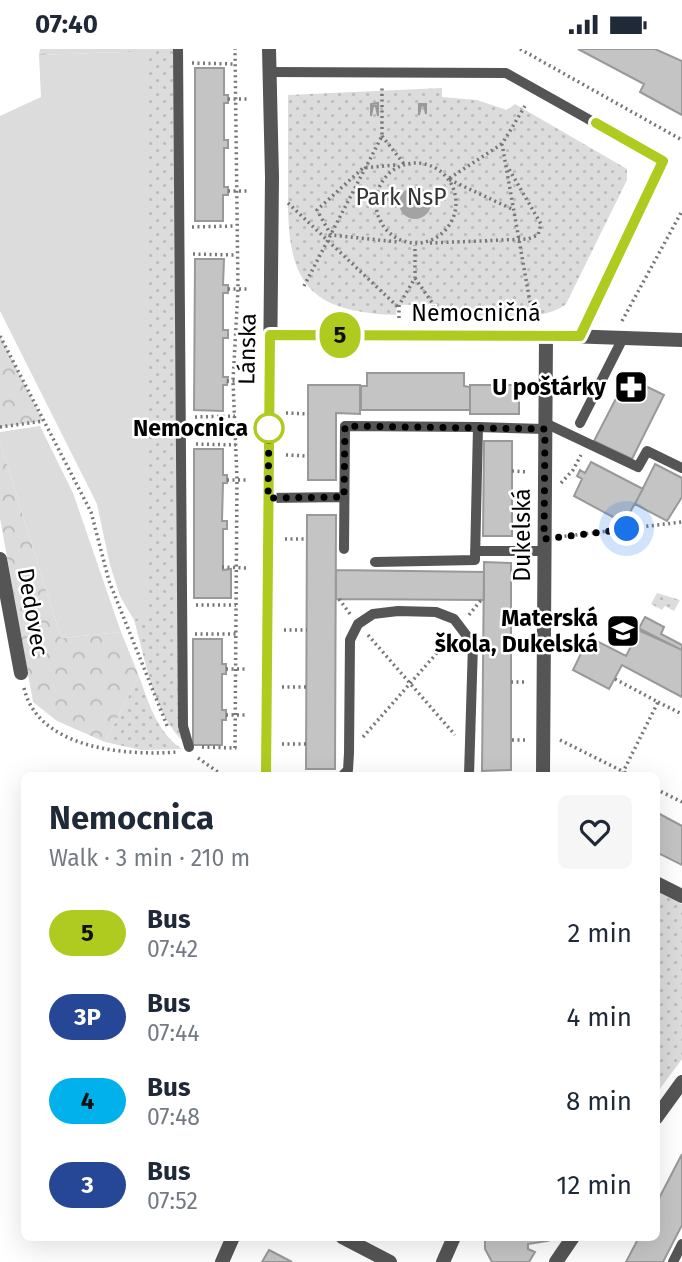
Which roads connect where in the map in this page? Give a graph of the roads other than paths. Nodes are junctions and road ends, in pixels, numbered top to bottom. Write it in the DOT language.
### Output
graph roads {
  1 [pos="178,49"];
  2 [pos="269,49"];
  3 [pos="270,72"];
  4 [pos="270,335"];
  5 [pos="580,336"];
  6 [pos="545,337"];
  7 [pos="623,338"];
  8 [pos="682,340"];
  9 [pos="580,423"];
  10 [pos="545,426"];
  11 [pos="478,427"];
  12 [pos="682,468"];
  13 [pos="344,497"];
  14 [pos="268,498"];
  15 [pos="544,545"];
  16 [pos="344,549"];
  17 [pos="475,551"];
  18 [pos="0,559"];
  19 [pos="375,562"];
  20 [pos="21,673"];
  21 [pos="190,747"];
  22 [pos="266,772"];
  23 [pos="346,772"];
  24 [pos="469,772"];
  25 [pos="543,772"];
  26 [pos="660,885"];
  27 [pos="682,896"];
  28 [pos="682,1082"];
  29 [pos="660,1112"];
  30 [pos="231,1241"];
  31 [pos="350,1241"];
  32 [pos="452,1241"];
  33 [pos="570,1241"];
  34 [pos="682,1244"];
  35 [pos="222,1262"];
  36 [pos="390,1262"];
  37 [pos="443,1262"];
  38 [pos="556,1262"];
  39 [pos="673,1262"];
  1 -- 21 [label="lane"];
  2 -- 3 [label="street, Lánska"];
  3 -- 4 [label="street, Lánska"];
  3 -- 5 [label="lane"];
  4 -- 6 [label="street, Nemocničná"];
  4 -- 14 [label="street, Lánska"];
  5 -- 6 [label="street, Nemocničná"];
  5 -- 7 [label="street, Nemocničná"];
  6 -- 10 [label="street, Dukelská"];
  7 -- 8 [label="street, Nemocničná"];
  7 -- 9 [label="lane"];
  10 -- 11 [label="lane"];
  10 -- 12 [label="lane"];
  10 -- 15 [label="street, Dukelská"];
  11 -- 13 [label="lane"];
  11 -- 17 [label="lane"];
  13 -- 14 [label="lane"];
  13 -- 16 [label="lane"];
  14 -- 22 [label="street, Lánska"];
  15 -- 17 [label="lane"];
  15 -- 25 [label="street, Dukelská"];
  17 -- 19 [label="lane"];
  18 -- 20 [label="street, Dedovec"];
  23 -- 24 [label="lane"];
  26 -- 27 [label="street"];
  28 -- 29 [label="street"];
  30 -- 35 [label="street"];
  31 -- 36 [label="street"];
  32 -- 37 [label="street"];
  33 -- 38 [label="street"];
  34 -- 39 [label="lane"];
}
